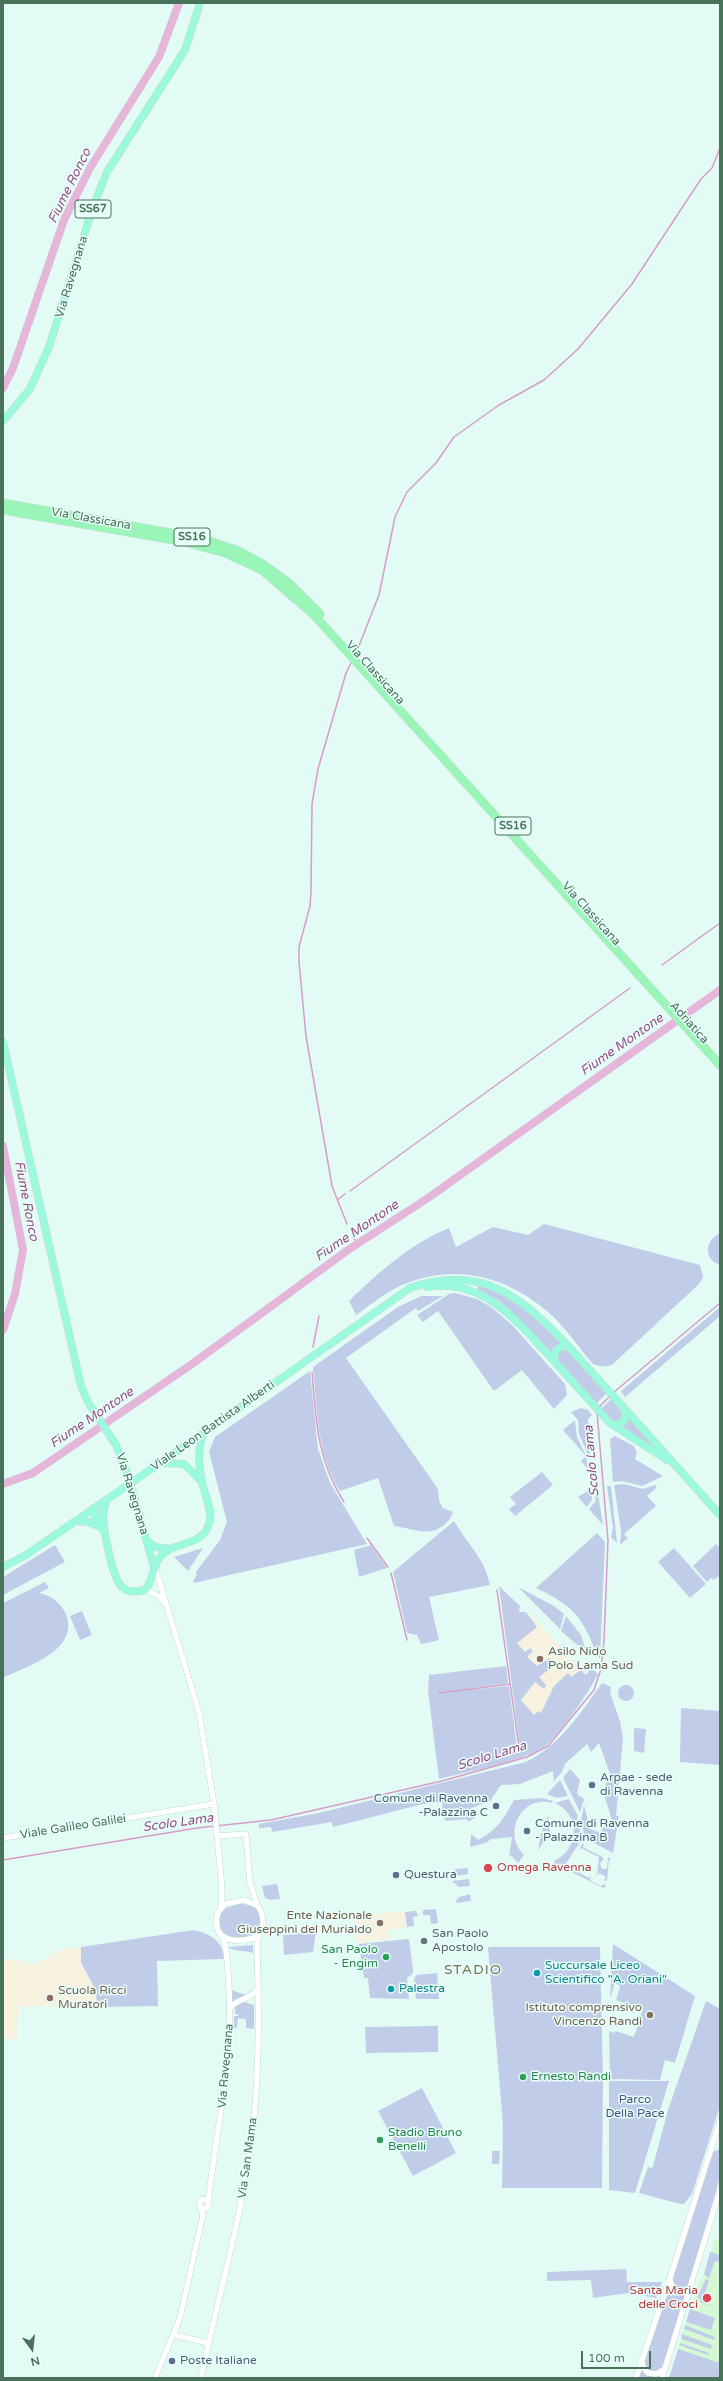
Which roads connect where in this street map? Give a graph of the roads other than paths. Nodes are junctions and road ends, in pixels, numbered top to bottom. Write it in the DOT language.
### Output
graph roads {
  1 [pos="200,3"];
  2 [pos="3,421"];
  3 [pos="3,503"];
  4 [pos="3,510"];
  5 [pos="347,647"];
  6 [pos="657,991"];
  7 [pos="3,1042"];
  8 [pos="720,1057"];
  9 [pos="720,1065"];
  10 [pos="400,1295"];
  11 [pos="569,1347"];
  12 [pos="554,1361"];
  13 [pos="624,1408"];
  14 [pos="613,1426"];
  15 [pos="203,1434"];
  16 [pos="184,1448"];
  17 [pos="199,1453"];
  18 [pos="160,1463"];
  19 [pos="184,1464"];
  20 [pos="680,1470"];
  21 [pos="202,1482"];
  22 [pos="107,1499"];
  23 [pos="94,1508"];
  24 [pos="720,1515"];
  25 [pos="103,1517"];
  26 [pos="75,1522"];
  27 [pos="103,1530"];
  28 [pos="147,1542"];
  29 [pos="170,1549"];
  30 [pos="154,1566"];
  31 [pos="3,1567"];
  32 [pos="145,1590"];
  33 [pos="167,1609"];
  34 [pos="214,1804"];
  35 [pos="217,1836"];
  36 [pos="3,1838"];
  37 [pos="257,1904"];
  38 [pos="221,1907"];
  39 [pos="259,1934"];
  40 [pos="223,1937"];
  41 [pos="258,1987"];
  42 [pos="230,2008"];
  43 [pos="720,2121"];
  44 [pos="717,2132"];
  45 [pos="720,2139"];
  46 [pos="720,2145"];
  47 [pos="711,2152"];
  48 [pos="720,2190"];
  49 [pos="670,2278"];
  50 [pos="691,2286"];
  51 [pos="174,2335"];
  52 [pos="208,2343"];
  53 [pos="642,2359"];
  54 [pos="664,2370"];
  55 [pos="156,2378"];
  56 [pos="201,2378"];
  57 [pos="636,2378"];
  58 [pos="662,2378"];
  1 -- 2 [label="main road, Via Ravegnana / SS67"];
  3 -- 5 [label="highway, Via Classicana / SS16"];
  4 -- 5 [label="highway, Via Classicana / SS16"];
  5 -- 6 [label="highway, Via Classicana / SS16"];
  6 -- 8 [label="highway, Adriatica / SS16"];
  6 -- 9 [label="highway, Adriatica / SS16"];
  7 -- 28 [label="main road, Via Ravegnana, bridge"];
  10 -- 11 [label="main road, Viale Leon Battista Alberti"];
  10 -- 12 [label="main road, Viale Leon Battista Alberti"];
  10 -- 15 [label="main road, Viale Leon Battista Alberti"];
  11 -- 12 [label="main road"];
  11 -- 13 [label="main road, Viale Leon Battista Alberti"];
  12 -- 14 [label="main road, Viale Leon Battista Alberti"];
  13 -- 14 [label="main road"];
  13 -- 20 [label="main road"];
  14 -- 20 [label="main road"];
  15 -- 16 [label="main road, Viale Leon Battista Alberti"];
  15 -- 17 [label="main road"];
  16 -- 17 [label="main road"];
  16 -- 18 [label="main road, Viale Leon Battista Alberti"];
  16 -- 19 [label="main road"];
  17 -- 21 [label="main road"];
  18 -- 19 [label="main road"];
  18 -- 22 [label="main road, Viale Leon Battista Alberti"];
  19 -- 21 [label="main road"];
  20 -- 24 [label="main road"];
  21 -- 29 [label="main road"];
  22 -- 23 [label="main road, Viale Leon Battista Alberti"];
  22 -- 25 [label="main road"];
  23 -- 25 [label="main road"];
  23 -- 26 [label="main road, Viale Leon Battista Alberti"];
  23 -- 27 [label="main road"];
  25 -- 27 [label="main road"];
  26 -- 27 [label="main road"];
  26 -- 31 [label="main road, Viale Leon Battista Alberti"];
  27 -- 32 [label="main road"];
  28 -- 29 [label="main road"];
  28 -- 30 [label="main road, Via Ravegnana"];
  29 -- 30 [label="main road"];
  30 -- 32 [label="main road"];
  30 -- 33 [label="street, Via Ravegnana"];
  32 -- 33 [label="street"];
  33 -- 34 [label="street, Via Ravegnana"];
  34 -- 35 [label="street, Via Ravegnana"];
  34 -- 36 [label="street, Viale Galileo Galilei"];
  35 -- 37 [label="street"];
  35 -- 38 [label="street, Via Ravegnana"];
  37 -- 38 [label="street"];
  37 -- 39 [label="street"];
  38 -- 40 [label="street"];
  39 -- 40 [label="street"];
  39 -- 41 [label="street, Via San Mama"];
  40 -- 42 [label="street, Via Ravegnana"];
  41 -- 42 [label="street"];
  41 -- 52 [label="street, Via San Mama"];
  42 -- 51 [label="street, Via Ravegnana"];
  43 -- 44 [label="street"];
  44 -- 45 [label="street"];
  44 -- 47 [label="street"];
  46 -- 47 [label="street"];
  47 -- 49 [label="street"];
  48 -- 50 [label="street"];
  49 -- 50 [label="street"];
  49 -- 53 [label="street"];
  50 -- 54 [label="street"];
  51 -- 52 [label="street"];
  51 -- 55 [label="street"];
  52 -- 56 [label="street, Via San Mama"];
  53 -- 54 [label="street"];
  53 -- 57 [label="street"];
  54 -- 58 [label="street"];
}
